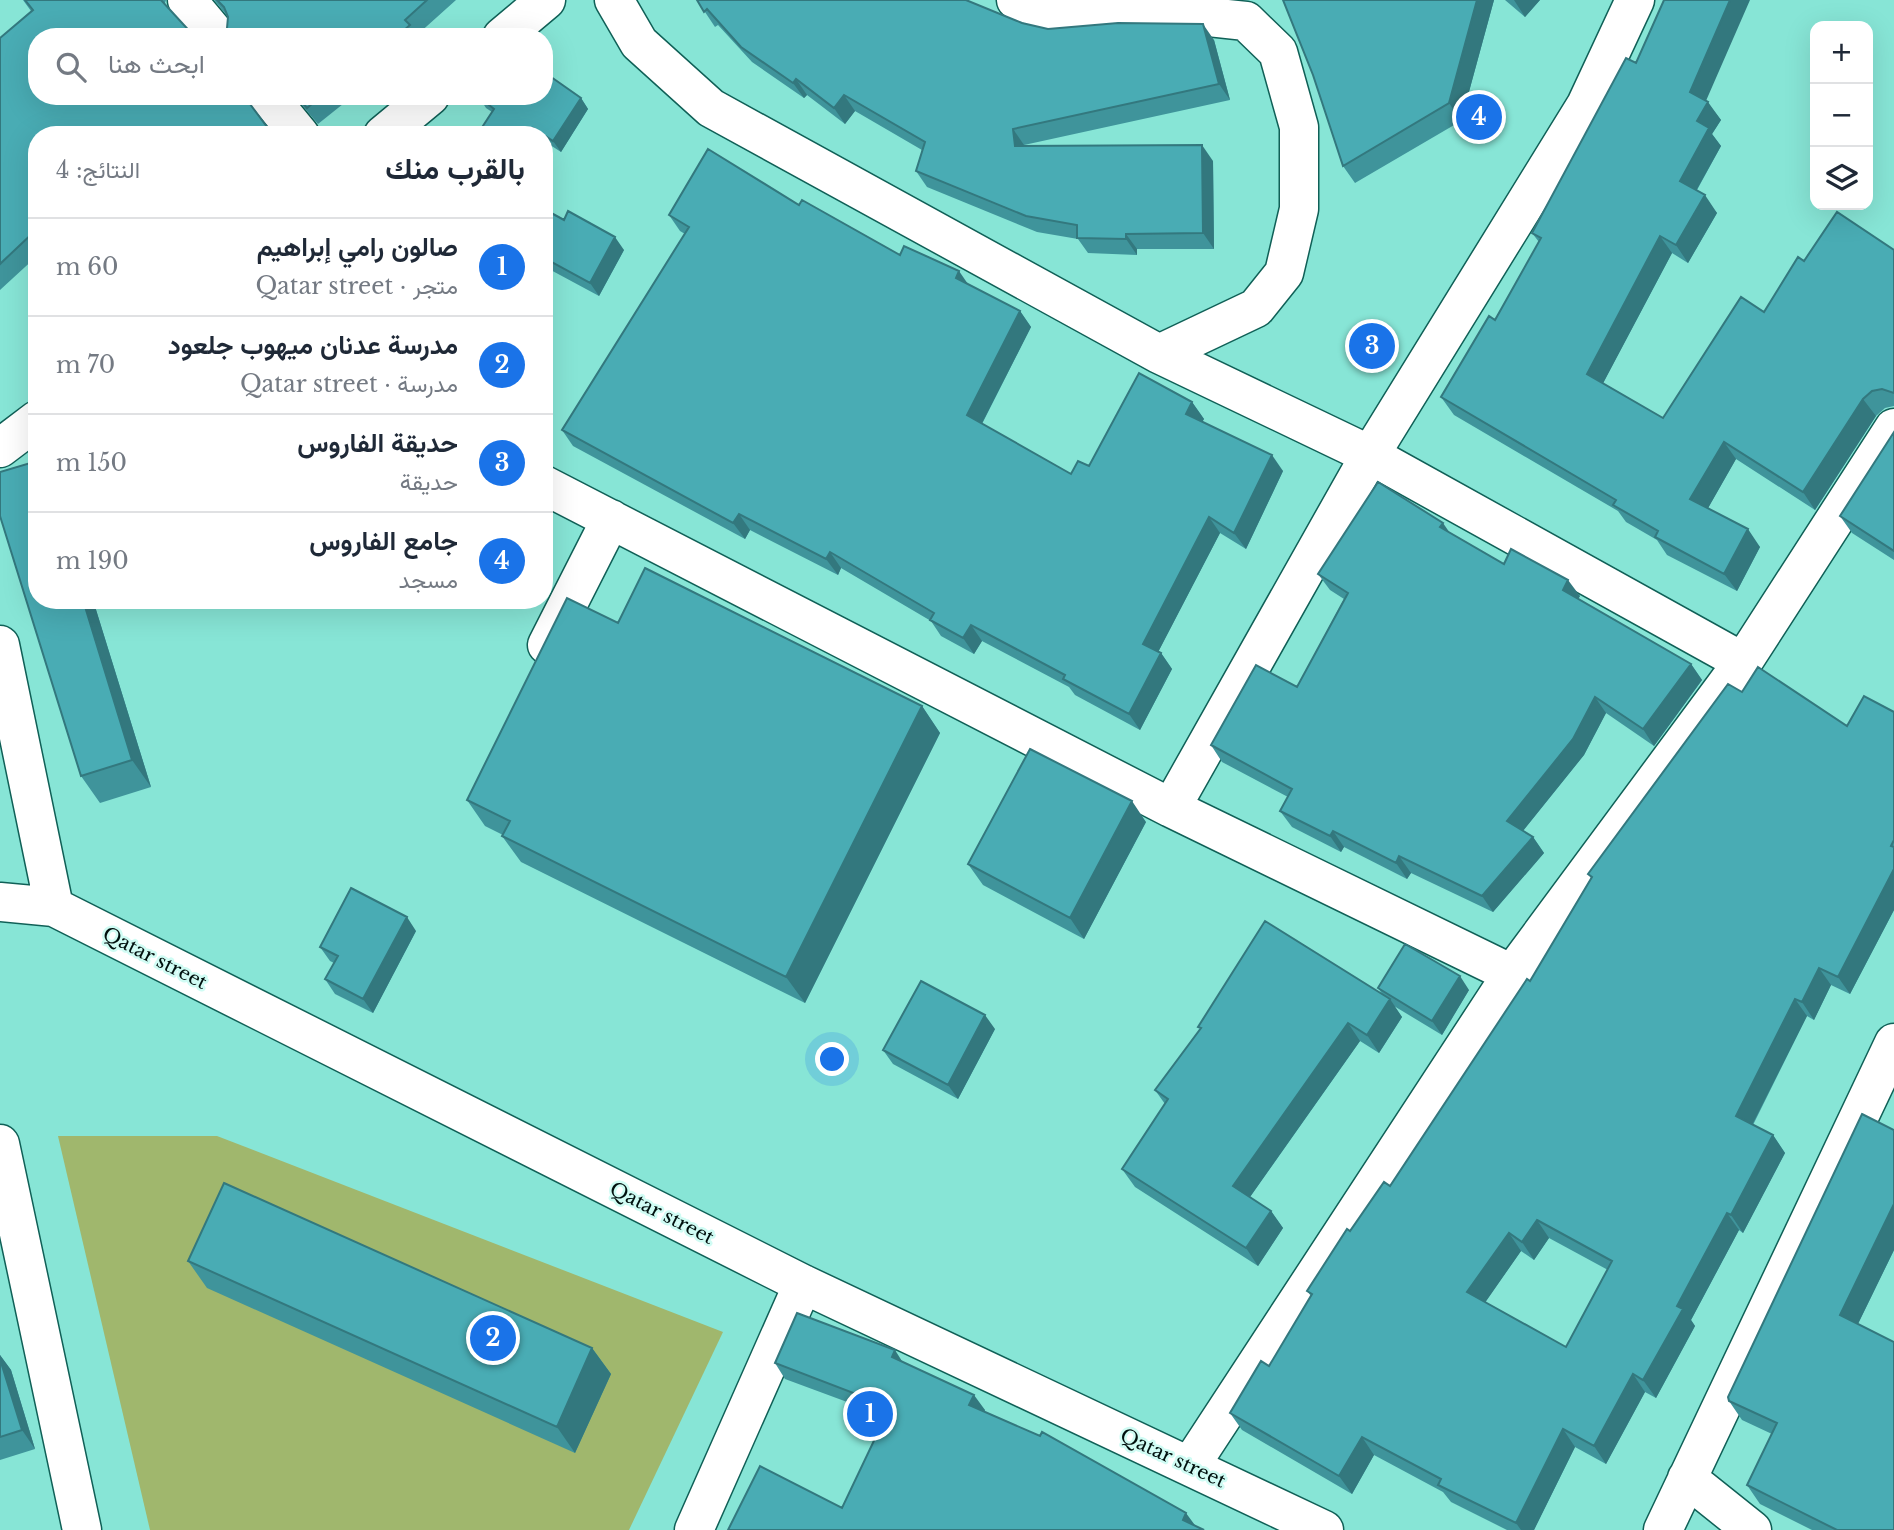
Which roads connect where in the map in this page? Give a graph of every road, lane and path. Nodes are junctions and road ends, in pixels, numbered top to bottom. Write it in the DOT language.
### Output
graph roads {
  1 [pos="187,0"];
  2 [pos="546,0"];
  3 [pos="614,0"];
  4 [pos="1016,0"];
  5 [pos="1635,0"];
  6 [pos="210,28"];
  7 [pos="513,28"];
  8 [pos="275,105"];
  9 [pos="419,105"];
  10 [pos="293,126"];
  11 [pos="394,126"];
  12 [pos="1159,354"];
  13 [pos="28,427"];
  14 [pos="1894,428"];
  15 [pos="0,448"];
  16 [pos="1370,455"];
  17 [pos="553,490"];
  18 [pos="611,519"];
  19 [pos="0,645"];
  20 [pos="1743,662"];
  21 [pos="531,676"];
  22 [pos="1171,807"];
  23 [pos="0,902"];
  24 [pos="54,907"];
  25 [pos="1512,974"];
  26 [pos="1894,1043"];
  27 [pos="0,1144"];
  28 [pos="803,1284"];
  29 [pos="1190,1466"];
  30 [pos="1687,1478"];
  31 [pos="82,1530"];
  32 [pos="694,1530"];
  33 [pos="1324,1530"];
  34 [pos="1663,1530"];
  35 [pos="1752,1530"];
  1 -- 6 [label="street"];
  2 -- 7 [label="street"];
  3 -- 12 [label="street"];
  4 -- 12 [label="street"];
  5 -- 16 [label="street"];
  8 -- 10 [label="street"];
  9 -- 11 [label="street"];
  12 -- 16 [label="street"];
  13 -- 15 [label="street"];
  14 -- 20 [label="street"];
  16 -- 20 [label="street"];
  16 -- 22 [label="street"];
  17 -- 18 [label="street"];
  18 -- 21 [label="street"];
  18 -- 22 [label="street"];
  19 -- 24 [label="street"];
  20 -- 25 [label="street"];
  22 -- 25 [label="street"];
  23 -- 24 [label="street, Qatar street"];
  24 -- 28 [label="street, Qatar street"];
  25 -- 29 [label="street"];
  26 -- 30 [label="street"];
  27 -- 31 [label="street"];
  28 -- 29 [label="street, Qatar street"];
  28 -- 32 [label="street"];
  29 -- 33 [label="street, Qatar street"];
  30 -- 34 [label="street"];
  30 -- 35 [label="street"];
}
